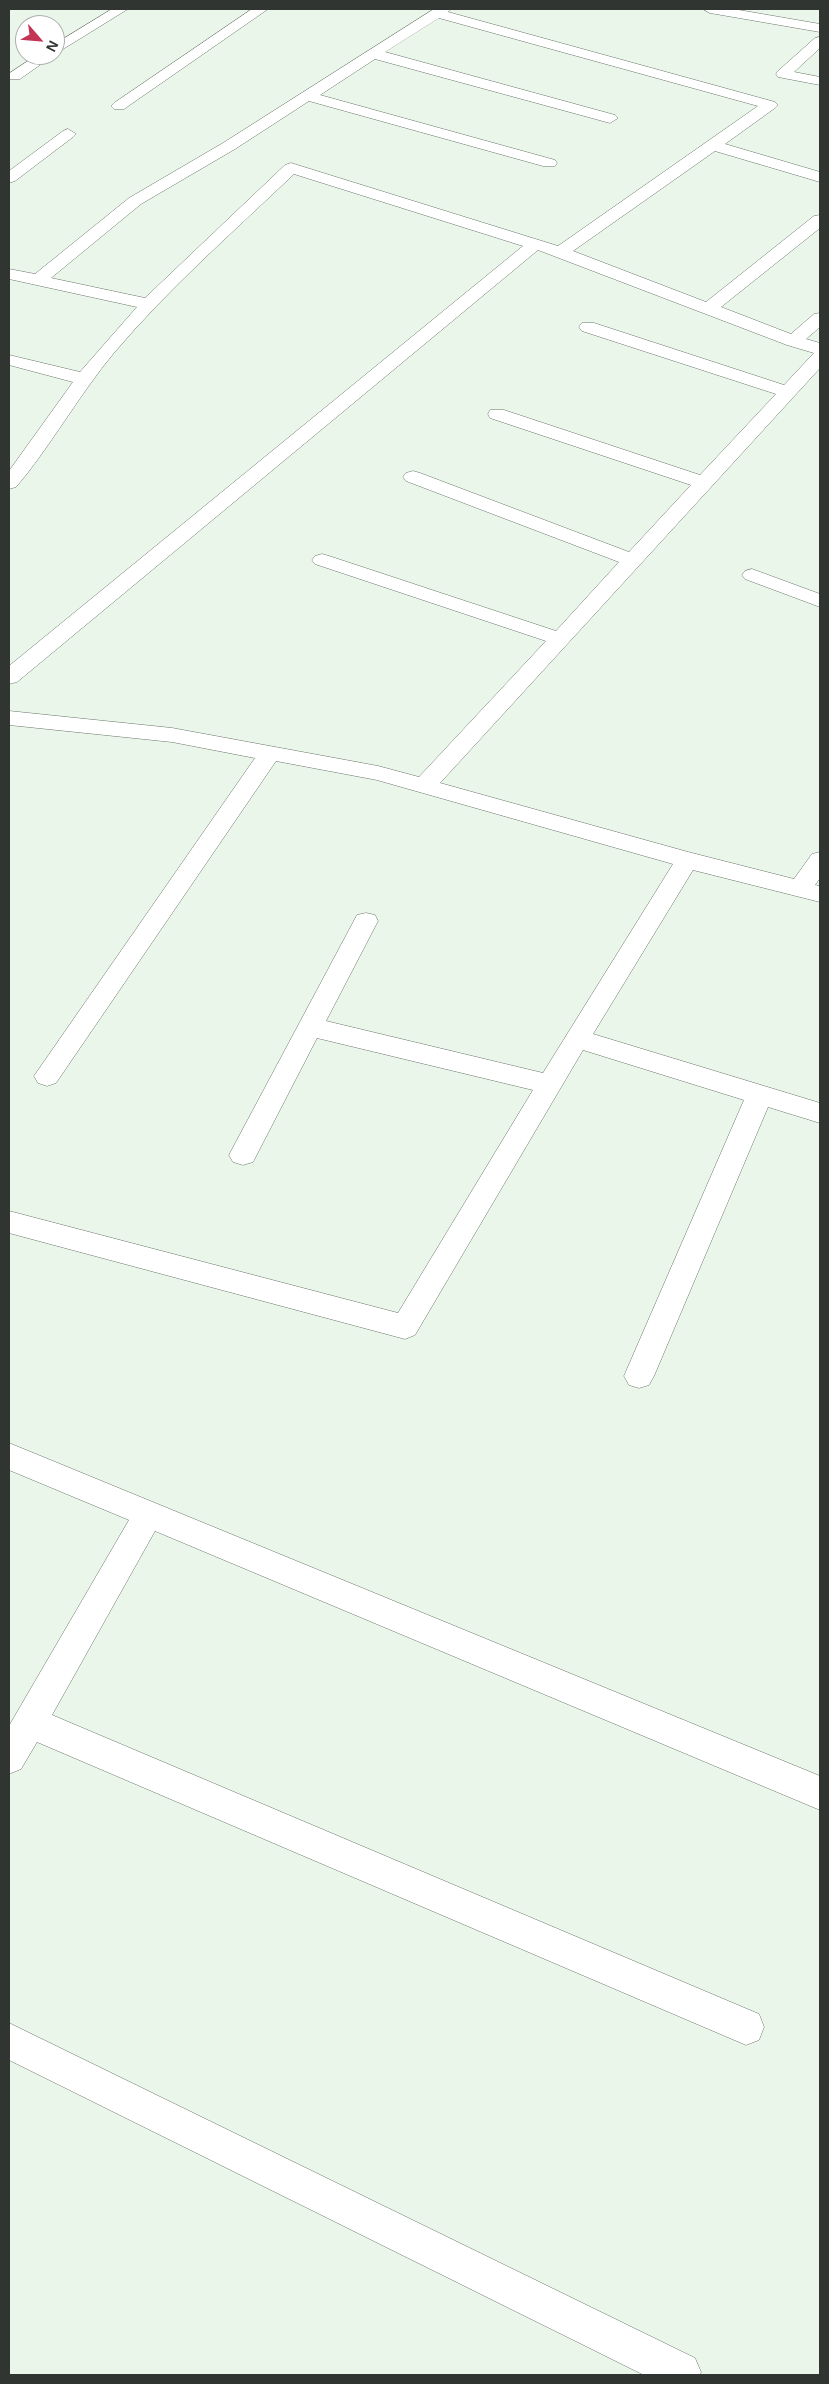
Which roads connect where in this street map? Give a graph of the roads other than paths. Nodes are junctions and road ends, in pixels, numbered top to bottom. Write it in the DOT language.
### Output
graph roads {
  1 [pos="121,9"];
  2 [pos="261,9"];
  3 [pos="720,10"];
  4 [pos="440,11"];
  5 [pos="820,28"];
  6 [pos="820,41"];
  7 [pos="65,44"];
  8 [pos="376,54"];
  9 [pos="32,65"];
  10 [pos="15,76"];
  11 [pos="820,81"];
  12 [pos="308,96"];
  13 [pos="119,106"];
  14 [pos="610,118"];
  15 [pos="68,134"];
  16 [pos="713,145"];
  17 [pos="548,163"];
  18 [pos="820,177"];
  19 [pos="9,178"];
  20 [pos="820,220"];
  21 [pos="535,244"];
  22 [pos="560,252"];
  23 [pos="9,274"];
  24 [pos="37,281"];
  25 [pos="149,304"];
  26 [pos="708,308"];
  27 [pos="820,318"];
  28 [pos="588,327"];
  29 [pos="793,341"];
  30 [pos="820,349"];
  31 [pos="820,358"];
  32 [pos="9,360"];
  33 [pos="84,379"];
  34 [pos="788,392"];
  35 [pos="496,414"];
  36 [pos="9,456"];
  37 [pos="28,461"];
  38 [pos="413,477"];
  39 [pos="9,483"];
  40 [pos="704,483"];
  41 [pos="322,560"];
  42 [pos="632,560"];
  43 [pos="752,575"];
  44 [pos="820,601"];
  45 [pos="560,638"];
  46 [pos="9,677"];
  47 [pos="9,718"];
  48 [pos="270,753"];
  49 [pos="424,786"];
  50 [pos="687,860"];
  51 [pos="820,860"];
  52 [pos="810,892"];
  53 [pos="366,921"];
  54 [pos="310,1027"];
  55 [pos="578,1039"];
  56 [pos="47,1076"];
  57 [pos="550,1084"];
  58 [pos="760,1094"];
  59 [pos="820,1113"];
  60 [pos="243,1155"];
  61 [pos="9,1222"];
  62 [pos="639,1376"];
  63 [pos="9,1456"];
  64 [pos="148,1515"];
  65 [pos="29,1722"];
  66 [pos="9,1758"];
  67 [pos="820,1793"];
  68 [pos="746,2027"];
  69 [pos="9,2041"];
  70 [pos="681,2372"];
  1 -- 7 [label="street"];
  2 -- 13 [label="street"];
  3 -- 5 [label="street"];
  4 -- 8 [label="street"];
  4 -- 16 [label="street"];
  6 -- 11 [label="street"];
  8 -- 12 [label="street"];
  8 -- 14 [label="street"];
  9 -- 10 [label="street"];
  12 -- 17 [label="street"];
  12 -- 24 [label="street"];
  15 -- 19 [label="street"];
  16 -- 18 [label="street"];
  16 -- 22 [label="street"];
  20 -- 26 [label="street"];
  21 -- 22 [label="street"];
  21 -- 25 [label="street"];
  21 -- 46 [label="street"];
  22 -- 26 [label="street"];
  23 -- 24 [label="street"];
  24 -- 25 [label="street"];
  25 -- 33 [label="street"];
  26 -- 29 [label="street"];
  27 -- 29 [label="street"];
  28 -- 34 [label="street"];
  29 -- 30 [label="street"];
  31 -- 34 [label="street"];
  32 -- 33 [label="street"];
  33 -- 37 [label="street"];
  34 -- 40 [label="street"];
  35 -- 40 [label="street"];
  36 -- 37 [label="street"];
  37 -- 39 [label="street"];
  38 -- 42 [label="street"];
  40 -- 42 [label="street"];
  41 -- 45 [label="street"];
  42 -- 45 [label="street"];
  43 -- 44 [label="street"];
  45 -- 49 [label="street"];
  47 -- 48 [label="street"];
  48 -- 49 [label="street"];
  48 -- 56 [label="street"];
  49 -- 50 [label="street"];
  50 -- 52 [label="street"];
  50 -- 55 [label="street"];
  51 -- 52 [label="street"];
  53 -- 54 [label="street"];
  54 -- 57 [label="street"];
  54 -- 60 [label="street"];
  55 -- 57 [label="street"];
  55 -- 58 [label="street"];
  57 -- 61 [label="street"];
  58 -- 59 [label="street"];
  58 -- 62 [label="street"];
  63 -- 64 [label="street"];
  64 -- 65 [label="street"];
  64 -- 67 [label="street"];
  65 -- 66 [label="street"];
  65 -- 68 [label="street"];
  69 -- 70 [label="street"];
}
